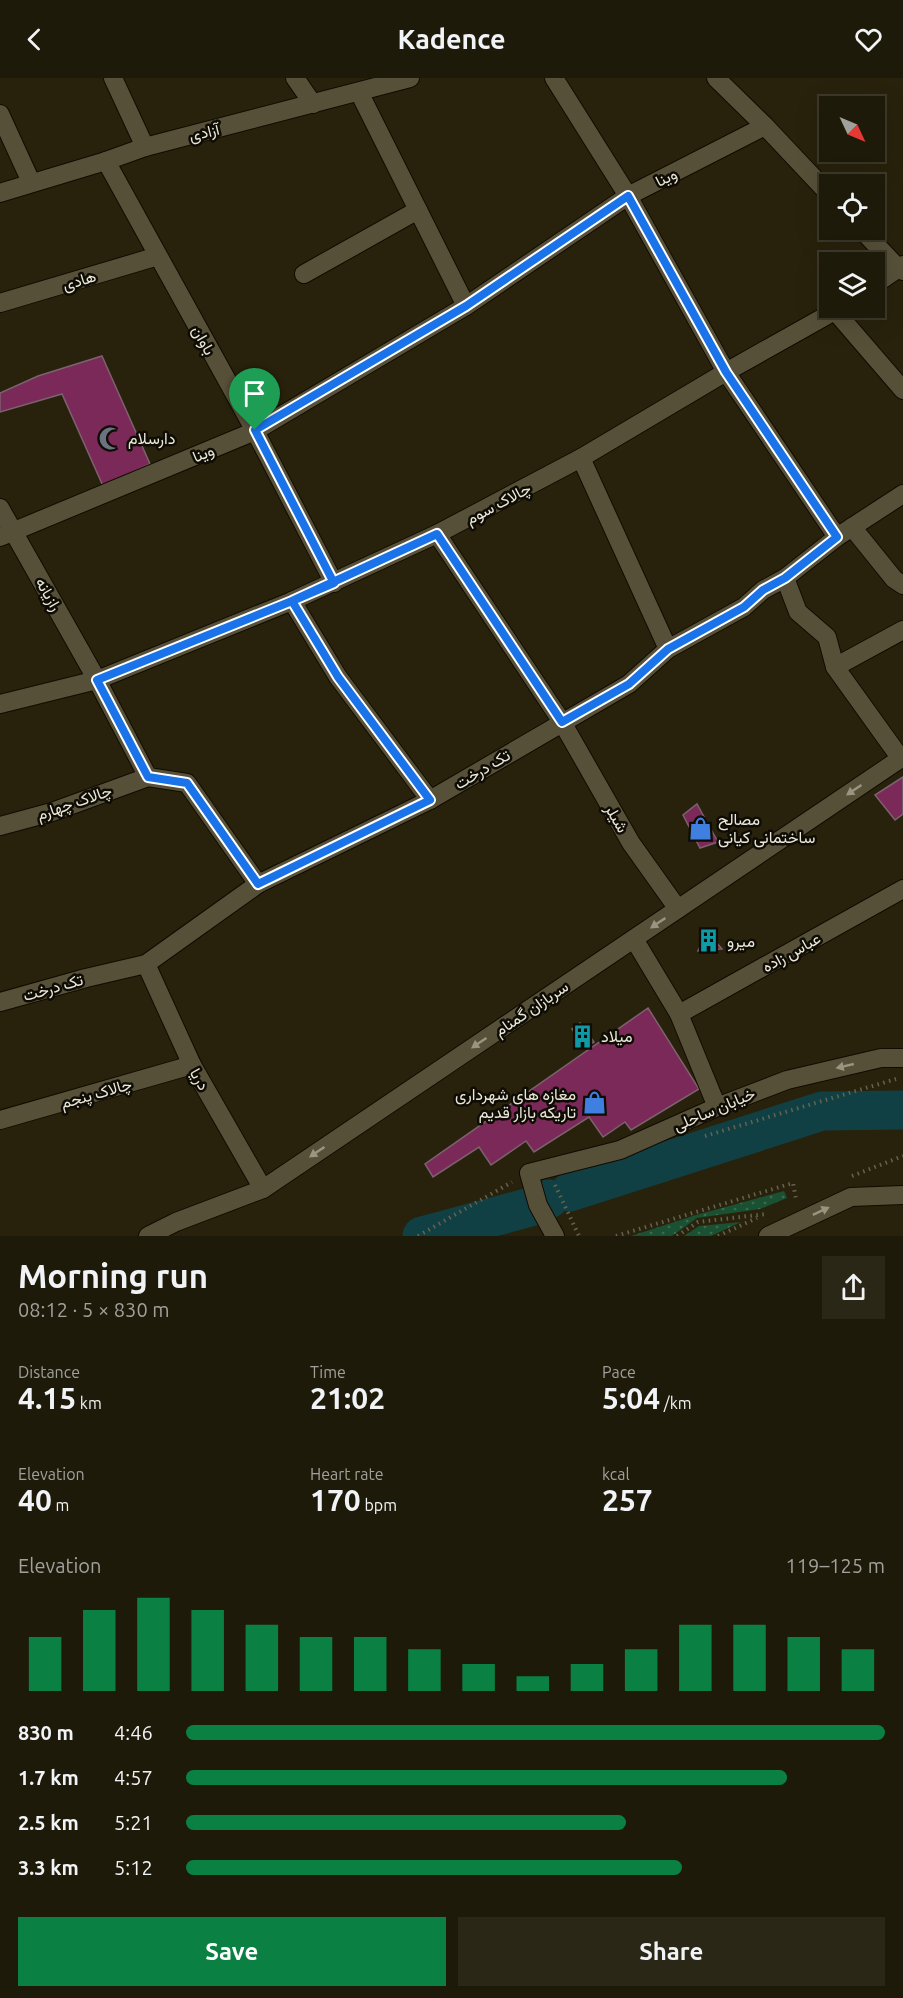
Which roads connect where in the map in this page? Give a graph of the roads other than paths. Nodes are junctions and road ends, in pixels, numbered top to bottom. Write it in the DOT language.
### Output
graph roads {
  1 [pos="112,78"];
  2 [pos="295,78"];
  3 [pos="410,78"];
  4 [pos="554,78"];
  5 [pos="716,78"];
  6 [pos="359,92"];
  7 [pos="313,104"];
  8 [pos="0,114"];
  9 [pos="765,126"];
  10 [pos="145,147"];
  11 [pos="106,161"];
  12 [pos="30,182"];
  13 [pos="819,183"];
  14 [pos="0,193"];
  15 [pos="628,196"];
  16 [pos="418,210"];
  17 [pos="873,240"];
  18 [pos="158,256"];
  19 [pos="902,268"];
  20 [pos="304,274"];
  21 [pos="885,278"];
  22 [pos="0,303"];
  23 [pos="466,306"];
  24 [pos="822,318"];
  25 [pos="845,318"];
  26 [pos="726,372"];
  27 [pos="903,390"];
  28 [pos="255,430"];
  29 [pos="581,458"];
  30 [pos="903,494"];
  31 [pos="0,508"];
  32 [pos="852,526"];
  33 [pos="7,534"];
  34 [pos="437,534"];
  35 [pos="837,537"];
  36 [pos="785,578"];
  37 [pos="334,583"];
  38 [pos="903,585"];
  39 [pos="292,601"];
  40 [pos="903,630"];
  41 [pos="668,649"];
  42 [pos="835,666"];
  43 [pos="97,680"];
  44 [pos="0,704"];
  45 [pos="562,722"];
  46 [pos="902,758"];
  47 [pos="148,777"];
  48 [pos="430,800"];
  49 [pos="0,826"];
  50 [pos="258,884"];
  51 [pos="903,890"];
  52 [pos="678,909"];
  53 [pos="634,939"];
  54 [pos="146,964"];
  55 [pos="0,1002"];
  56 [pos="679,1014"];
  57 [pos="903,1058"];
  58 [pos="192,1065"];
  59 [pos="717,1107"];
  60 [pos="0,1120"];
  61 [pos="263,1189"];
  62 [pos="903,1195"];
  63 [pos="148,1236"];
  64 [pos="555,1236"];
  65 [pos="768,1236"];
  1 -- 10 [label="street"];
  2 -- 7 [label="street"];
  3 -- 6 [label="street, آزادی"];
  4 -- 15 [label="street"];
  5 -- 9 [label="street"];
  6 -- 7 [label="street, آزادی"];
  6 -- 16 [label="street"];
  7 -- 10 [label="street, آزادی"];
  8 -- 12 [label="street"];
  9 -- 13 [label="street"];
  9 -- 15 [label="street, وینا"];
  10 -- 11 [label="street, آزادی"];
  11 -- 12 [label="street, آزادی"];
  11 -- 18 [label="street, باوان"];
  12 -- 14 [label="street, آزادی"];
  15 -- 23 [label="street, وینا"];
  15 -- 26 [label="street"];
  16 -- 20 [label="street"];
  16 -- 23 [label="street"];
  17 -- 19 [label="street"];
  18 -- 22 [label="street, هادی"];
  18 -- 28 [label="street, باوان"];
  19 -- 21 [label="street"];
  23 -- 28 [label="street, وینا"];
  24 -- 26 [label="street, چالاک سوم"];
  25 -- 27 [label="street"];
  26 -- 29 [label="street, چالاک سوم"];
  26 -- 35 [label="street"];
  28 -- 33 [label="street, وینا"];
  28 -- 37 [label="street, باوان"];
  29 -- 34 [label="street, چالاک سوم"];
  29 -- 41 [label="street"];
  30 -- 32 [label="street, تک درخت"];
  31 -- 33 [label="street, رازیانه"];
  32 -- 35 [label="street, تک درخت"];
  32 -- 38 [label="street"];
  33 -- 43 [label="street, رازیانه"];
  34 -- 37 [label="street, چالاک سوم"];
  34 -- 45 [label="street, شیلر"];
  35 -- 36 [label="street, تک درخت"];
  36 -- 41 [label="street, تک درخت"];
  36 -- 42 [label="street"];
  37 -- 39 [label="street, چالاک سوم"];
  39 -- 43 [label="street, چالاک سوم"];
  39 -- 48 [label="street"];
  40 -- 42 [label="street"];
  41 -- 45 [label="street, تک درخت"];
  42 -- 46 [label="street"];
  43 -- 44 [label="street, چالاک سوم"];
  43 -- 47 [label="street, رازیانه"];
  45 -- 48 [label="street, تک درخت"];
  45 -- 52 [label="street, شیلر"];
  46 -- 52 [label="street, سربازان گمنام, one-way"];
  47 -- 49 [label="street, چالاک چهارم"];
  47 -- 50 [label="street"];
  48 -- 50 [label="street, تک درخت"];
  50 -- 54 [label="street, تک درخت"];
  51 -- 56 [label="street, عباس زاده"];
  52 -- 53 [label="street, سربازان گمنام, one-way"];
  53 -- 56 [label="street"];
  53 -- 61 [label="street, سربازان گمنام, one-way"];
  54 -- 55 [label="street, تک درخت"];
  54 -- 58 [label="street, دریا"];
  56 -- 59 [label="street"];
  57 -- 59 [label="street, خیابان ساحلی, one-way"];
  58 -- 60 [label="street, چالاک پنجم"];
  58 -- 61 [label="street, دریا"];
  59 -- 64 [label="street, خیابان ساحلی"];
  61 -- 63 [label="street, سربازان گمنام"];
  65 -- 62 [label="street, one-way"];
}
